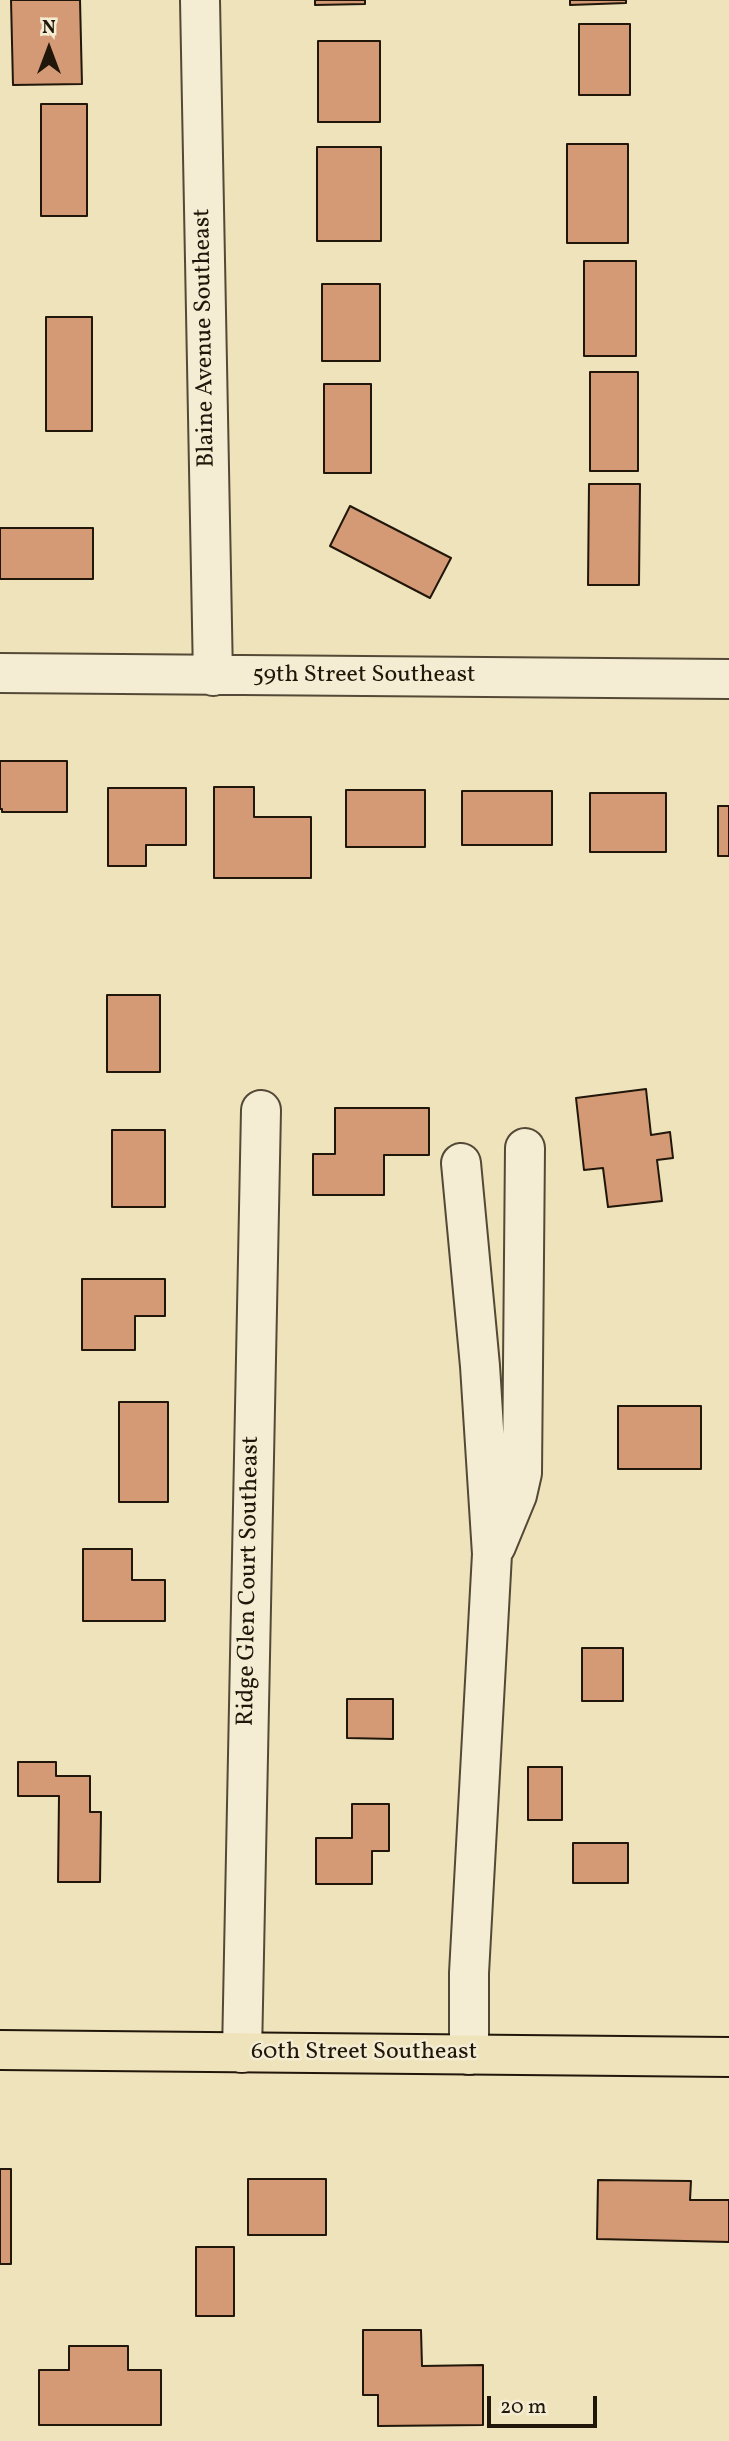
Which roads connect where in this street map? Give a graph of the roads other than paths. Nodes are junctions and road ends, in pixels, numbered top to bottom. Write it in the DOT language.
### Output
graph roads {
  1 [pos="200,0"];
  2 [pos="0,673"];
  3 [pos="214,676"];
  4 [pos="729,679"];
  5 [pos="261,1110"];
  6 [pos="525,1148"];
  7 [pos="461,1163"];
  8 [pos="492,1554"];
  9 [pos="0,2050"];
  10 [pos="242,2053"];
  11 [pos="469,2054"];
  12 [pos="729,2057"];
  1 -- 3 [label="street, Blaine Avenue Southeast"];
  2 -- 3 [label="street, 59th Street Southeast"];
  3 -- 4 [label="street, 59th Street Southeast"];
  5 -- 10 [label="street, Ridge Glen Court Southeast"];
  6 -- 8 [label="street"];
  7 -- 8 [label="street"];
  8 -- 11 [label="street"];
  9 -- 10 [label="main road, 60th Street Southeast"];
  10 -- 11 [label="main road, 60th Street Southeast"];
  11 -- 12 [label="main road, 60th Street Southeast"];
}
